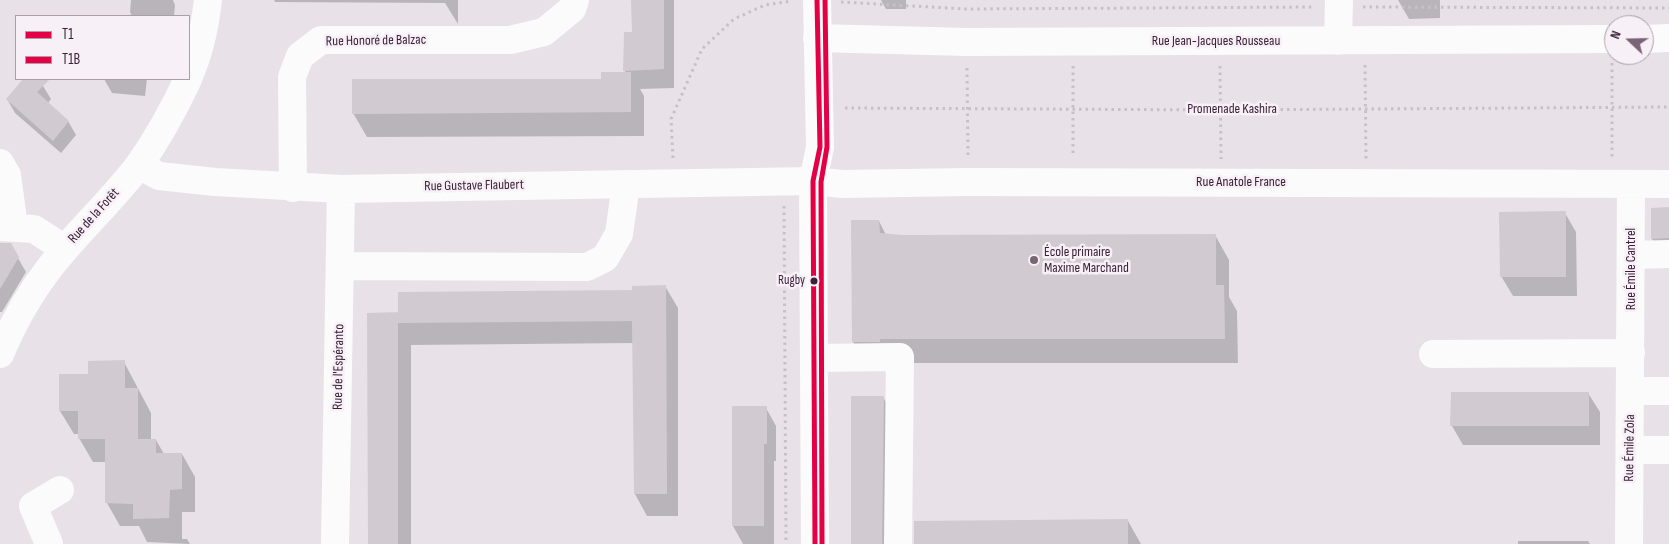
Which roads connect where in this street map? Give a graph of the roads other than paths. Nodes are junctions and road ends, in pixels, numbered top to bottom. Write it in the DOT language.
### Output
graph roads {
  1 [pos="208,0"];
  2 [pos="575,0"];
  3 [pos="817,0"];
  4 [pos="1339,4"];
  5 [pos="817,38"];
  6 [pos="1669,38"];
  7 [pos="1604,39"];
  8 [pos="1654,39"];
  9 [pos="1338,41"];
  10 [pos="190,73"];
  11 [pos="187,80"];
  12 [pos="0,163"];
  13 [pos="139,165"];
  14 [pos="813,181"];
  15 [pos="626,184"];
  16 [pos="1669,184"];
  17 [pos="1621,185"];
  18 [pos="293,188"];
  19 [pos="341,190"];
  20 [pos="7,227"];
  21 [pos="65,249"];
  22 [pos="1669,254"];
  23 [pos="1632,255"];
  24 [pos="341,266"];
  25 [pos="1632,353"];
  26 [pos="0,354"];
  27 [pos="1433,354"];
  28 [pos="815,358"];
  29 [pos="1631,391"];
  30 [pos="1669,391"];
  31 [pos="1630,450"];
  32 [pos="1669,450"];
  33 [pos="60,490"];
  34 [pos="49,544"];
  35 [pos="335,544"];
  36 [pos="815,544"];
  37 [pos="898,544"];
  38 [pos="1629,544"];
  1 -- 10 [label="street, Rue de la Forêt"];
  2 -- 18 [label="street, Rue Honoré de Balzac"];
  3 -- 5 [label="street"];
  4 -- 9 [label="street"];
  5 -- 9 [label="street, Rue Jean-Jacques Rousseau"];
  5 -- 14 [label="street"];
  6 -- 8 [label="street"];
  7 -- 9 [label="street, Rue Jean-Jacques Rousseau"];
  11 -- 13 [label="street, Rue de la Forêt"];
  12 -- 20 [label="street"];
  13 -- 18 [label="street, Rue Gustave Flaubert"];
  13 -- 21 [label="street, Rue de la Forêt"];
  14 -- 15 [label="street, Rue Gustave Flaubert"];
  14 -- 17 [label="street, Rue Anatole France"];
  14 -- 28 [label="street"];
  15 -- 19 [label="street, Rue Gustave Flaubert"];
  15 -- 24 [label="street"];
  16 -- 17 [label="street, Rue Anatole France"];
  17 -- 23 [label="street, Rue Émile Cantrel"];
  18 -- 19 [label="street, Rue Gustave Flaubert"];
  19 -- 24 [label="street, Rue de l'Espéranto"];
  20 -- 21 [label="street"];
  21 -- 26 [label="street, Rue de la Forêt"];
  22 -- 23 [label="street"];
  23 -- 25 [label="street, Rue Émile Cantrel"];
  24 -- 35 [label="street, Rue de l'Espéranto"];
  25 -- 27 [label="street"];
  25 -- 29 [label="street, Rue Émile Zola"];
  28 -- 36 [label="street"];
  28 -- 37 [label="street"];
  29 -- 30 [label="street"];
  29 -- 31 [label="street, Rue Émile Zola"];
  31 -- 32 [label="street"];
  31 -- 38 [label="street, Rue Émile Zola"];
  33 -- 34 [label="street"];
}
